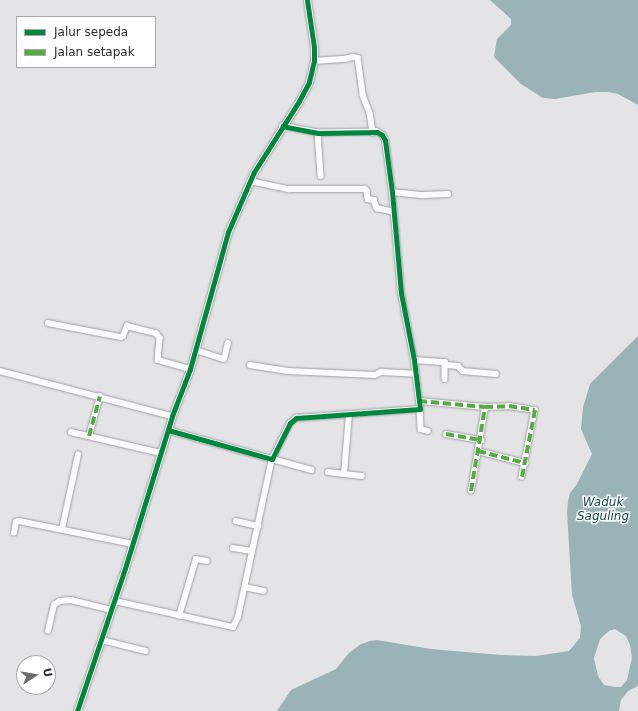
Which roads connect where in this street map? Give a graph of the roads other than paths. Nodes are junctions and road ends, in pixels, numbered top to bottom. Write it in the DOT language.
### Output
graph roads {
  1 [pos="307,0"];
  2 [pos="314,61"];
  3 [pos="283,126"];
  4 [pos="373,132"];
  5 [pos="318,133"];
  6 [pos="321,176"];
  7 [pos="250,181"];
  8 [pos="392,192"];
  9 [pos="448,194"];
  10 [pos="394,212"];
  11 [pos="48,323"];
  12 [pos="228,344"];
  13 [pos="196,350"];
  14 [pos="414,360"];
  15 [pos="250,365"];
  16 [pos="446,365"];
  17 [pos="190,369"];
  18 [pos="0,371"];
  19 [pos="416,374"];
  20 [pos="496,374"];
  21 [pos="445,379"];
  22 [pos="100,396"];
  23 [pos="419,400"];
  24 [pos="486,407"];
  25 [pos="420,409"];
  26 [pos="349,415"];
  27 [pos="172,416"];
  28 [pos="168,430"];
  29 [pos="428,431"];
  30 [pos="71,432"];
  31 [pos="446,434"];
  32 [pos="89,436"];
  33 [pos="481,440"];
  34 [pos="478,451"];
  35 [pos="161,453"];
  36 [pos="78,455"];
  37 [pos="272,459"];
  38 [pos="524,463"];
  39 [pos="312,470"];
  40 [pos="328,472"];
  41 [pos="344,474"];
  42 [pos="362,476"];
  43 [pos="522,477"];
  44 [pos="471,491"];
  45 [pos="236,521"];
  46 [pos="258,526"];
  47 [pos="62,529"];
  48 [pos="14,533"];
  49 [pos="133,544"];
  50 [pos="233,548"];
  51 [pos="252,551"];
  52 [pos="207,561"];
  53 [pos="245,587"];
  54 [pos="264,591"];
  55 [pos="115,601"];
  56 [pos="112,610"];
  57 [pos="179,616"];
  58 [pos="48,631"];
  59 [pos="102,640"];
  60 [pos="146,651"];
  61 [pos="77,711"];
  1 -- 2 [label="street"];
  2 -- 3 [label="street"];
  2 -- 4 [label="street"];
  3 -- 5 [label="street"];
  3 -- 7 [label="street"];
  4 -- 5 [label="street"];
  4 -- 8 [label="street"];
  5 -- 6 [label="street"];
  7 -- 10 [label="street"];
  7 -- 13 [label="street"];
  8 -- 9 [label="street"];
  8 -- 10 [label="street"];
  10 -- 14 [label="street"];
  11 -- 17 [label="street"];
  12 -- 13 [label="street"];
  13 -- 17 [label="street"];
  14 -- 16 [label="street"];
  14 -- 19 [label="street"];
  15 -- 19 [label="street"];
  16 -- 20 [label="street"];
  16 -- 21 [label="street"];
  17 -- 27 [label="street"];
  18 -- 22 [label="street"];
  19 -- 23 [label="street"];
  22 -- 27 [label="street"];
  22 -- 32 [label="street"];
  23 -- 24 [label="street"];
  23 -- 25 [label="street"];
  24 -- 33 [label="street"];
  24 -- 38 [label="street"];
  25 -- 26 [label="street"];
  25 -- 29 [label="street"];
  26 -- 37 [label="street"];
  26 -- 41 [label="street"];
  27 -- 28 [label="street"];
  28 -- 35 [label="street"];
  28 -- 37 [label="street"];
  30 -- 32 [label="street"];
  31 -- 33 [label="street"];
  32 -- 35 [label="street"];
  33 -- 34 [label="street"];
  34 -- 38 [label="street"];
  34 -- 44 [label="street"];
  35 -- 49 [label="street"];
  36 -- 47 [label="street"];
  37 -- 39 [label="street"];
  37 -- 46 [label="street"];
  38 -- 43 [label="street"];
  40 -- 41 [label="street"];
  41 -- 42 [label="street"];
  45 -- 46 [label="street"];
  46 -- 51 [label="street"];
  47 -- 48 [label="street"];
  47 -- 49 [label="street"];
  49 -- 55 [label="street"];
  50 -- 51 [label="street"];
  51 -- 53 [label="street"];
  52 -- 57 [label="street"];
  53 -- 54 [label="street"];
  53 -- 57 [label="street"];
  55 -- 56 [label="street"];
  55 -- 57 [label="street"];
  56 -- 58 [label="street"];
  56 -- 59 [label="street"];
  59 -- 60 [label="street"];
  59 -- 61 [label="street"];
}
